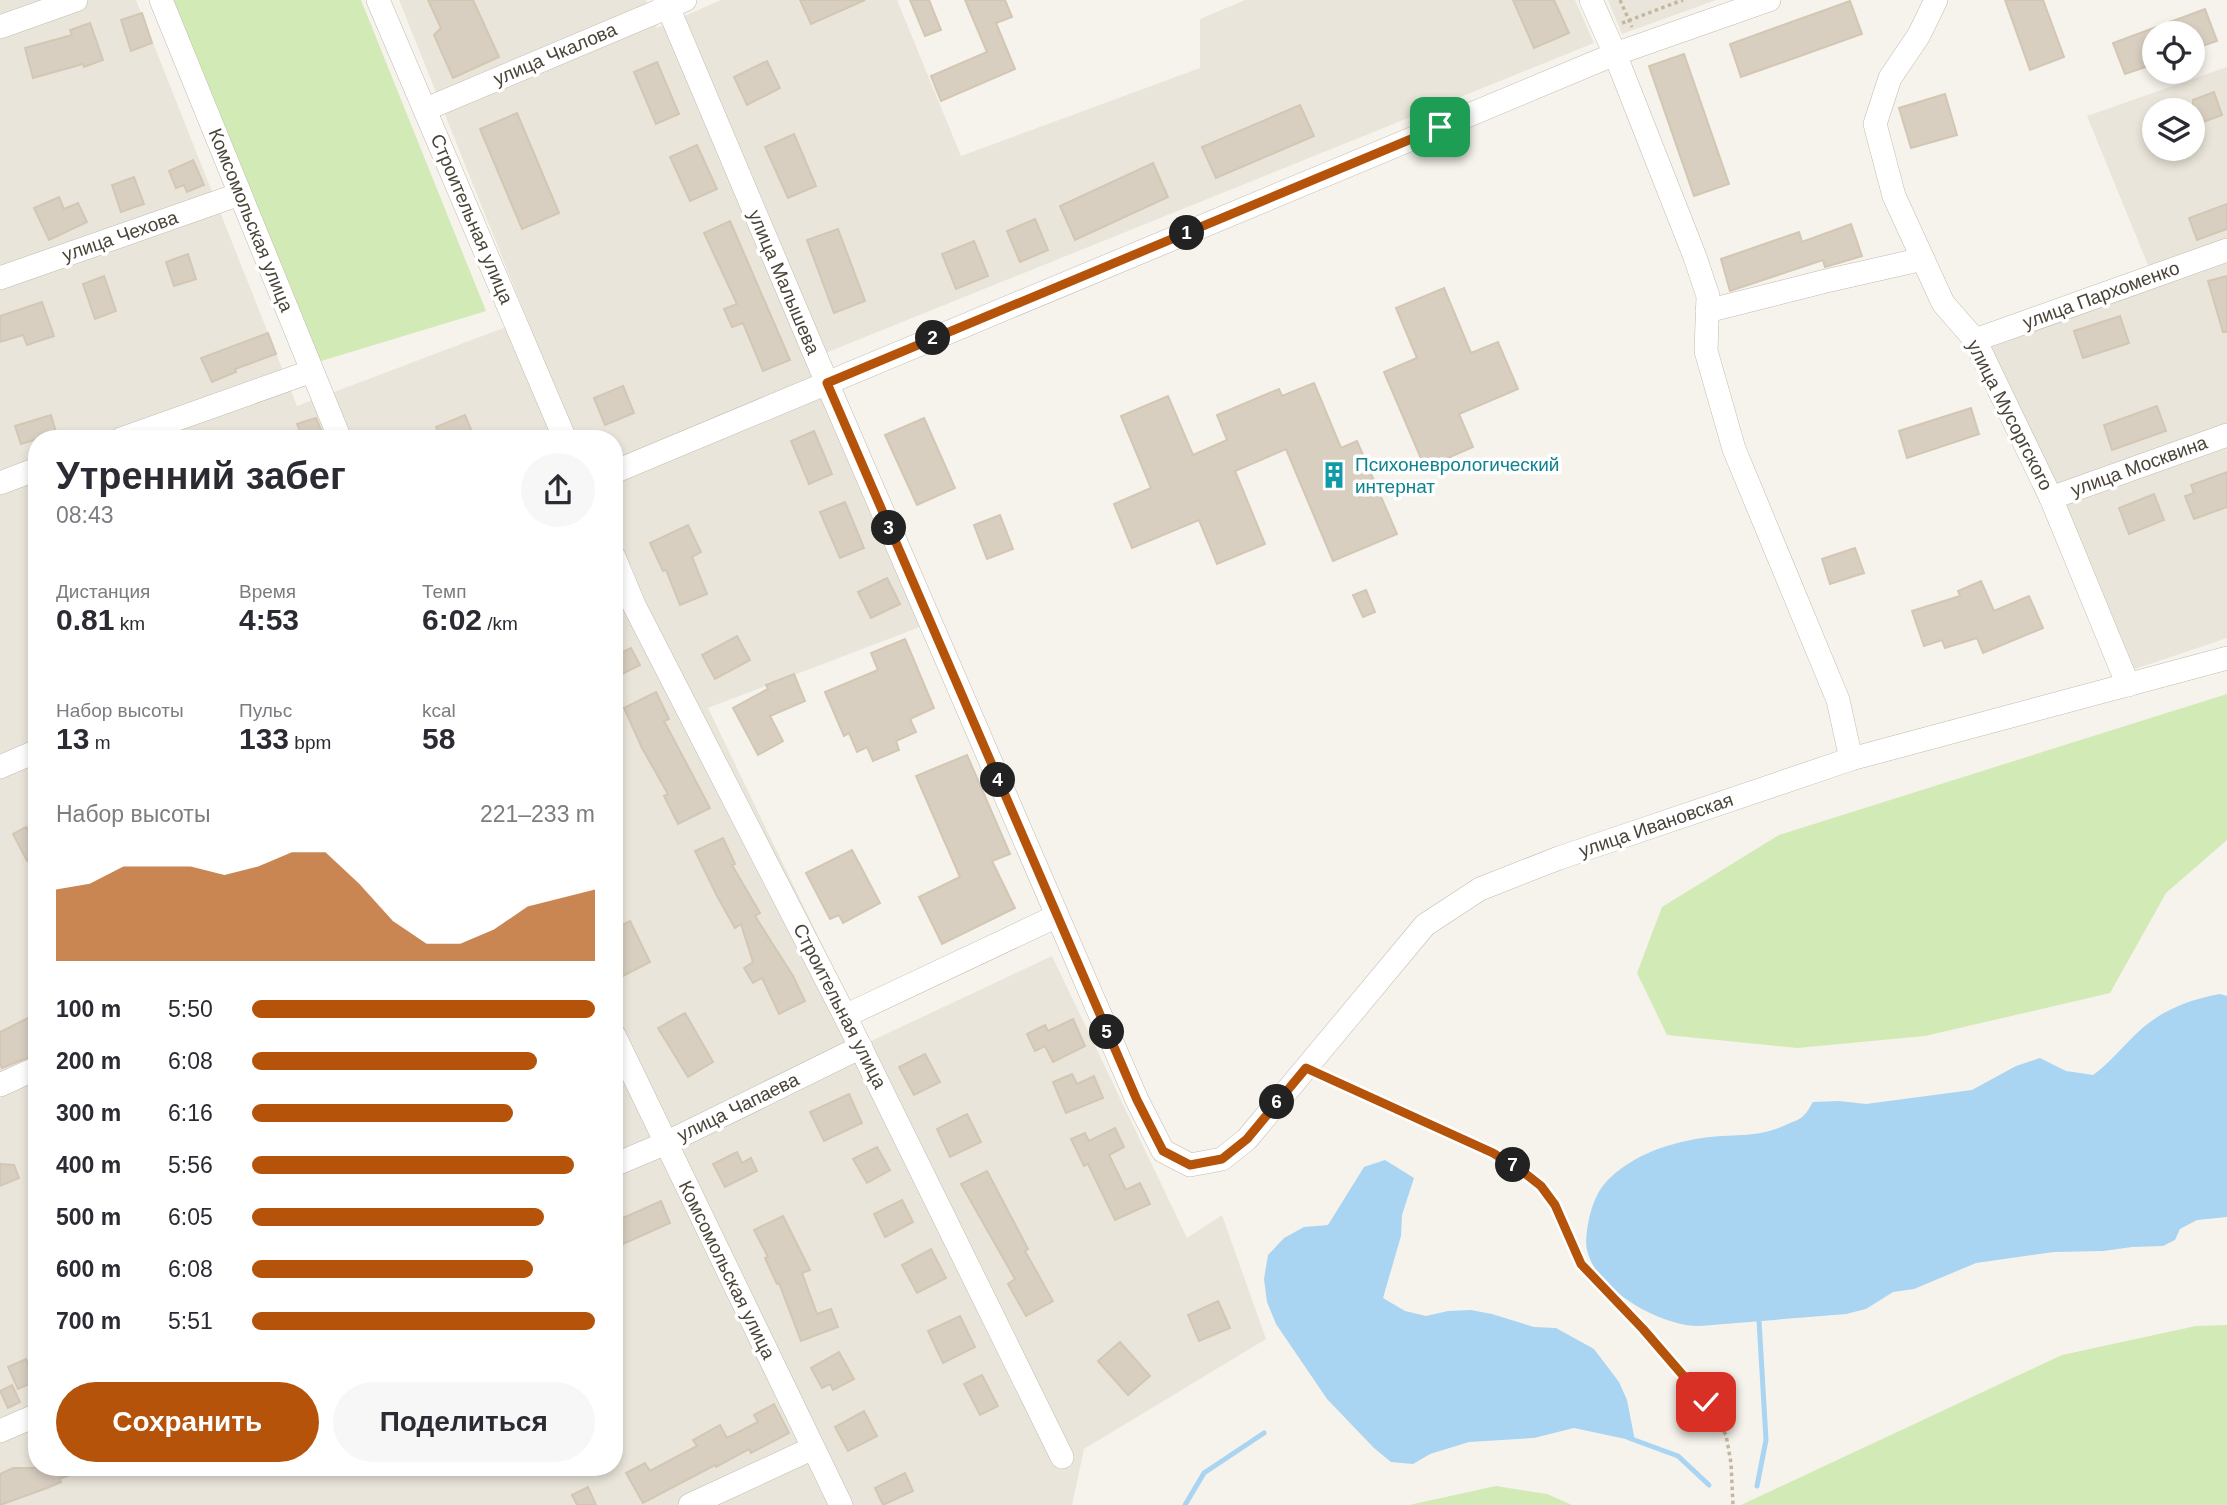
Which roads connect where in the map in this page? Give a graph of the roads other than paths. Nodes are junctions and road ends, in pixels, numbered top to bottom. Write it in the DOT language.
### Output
graph roads {
  1 [pos="76,0"];
  2 [pos="161,0"];
  3 [pos="378,0"];
  4 [pos="1591,0"];
  5 [pos="1769,0"];
  6 [pos="1936,0"];
  7 [pos="673,2"];
  8 [pos="0,27"];
  9 [pos="1615,54"];
  10 [pos="426,109"];
  11 [pos="240,194"];
  12 [pos="2227,250"];
  13 [pos="1923,259"];
  14 [pos="0,278"];
  15 [pos="1707,312"];
  16 [pos="1975,340"];
  17 [pos="312,371"];
  18 [pos="827,383"];
  19 [pos="146,430"];
  20 [pos="336,430"];
  21 [pos="561,430"];
  22 [pos="2227,435"];
  23 [pos="623,468"];
  24 [pos="28,472"];
  25 [pos="0,482"];
  26 [pos="2051,498"];
  27 [pos="623,579"];
  28 [pos="2227,658"];
  29 [pos="2128,685"];
  30 [pos="28,755"];
  31 [pos="1851,759"];
  32 [pos="0,767"];
  33 [pos="1057,916"];
  34 [pos="845,1016"];
  35 [pos="861,1047"];
  36 [pos="623,1054"];
  37 [pos="28,1072"];
  38 [pos="0,1085"];
  39 [pos="666,1143"];
  40 [pos="623,1161"];
  41 [pos="1190,1165"];
  42 [pos="28,1419"];
  43 [pos="0,1431"];
  44 [pos="813,1448"];
  45 [pos="1062,1457"];
  46 [pos="690,1505"];
  47 [pos="841,1505"];
  1 -- 8 [label="street"];
  2 -- 11 [label="street, Комсомольская улица"];
  3 -- 10 [label="street, Строительная улица"];
  4 -- 9 [label="street"];
  5 -- 9 [label="street"];
  6 -- 13 [label="street, улица Мусоргского"];
  7 -- 10 [label="street, улица Чкалова"];
  7 -- 18 [label="street, улица Малышева"];
  9 -- 15 [label="street"];
  9 -- 18 [label="street"];
  10 -- 21 [label="street, Строительная улица"];
  11 -- 14 [label="street, улица Чехова"];
  11 -- 17 [label="street, Комсомольская улица"];
  12 -- 16 [label="street, улица Пархоменко"];
  13 -- 15 [label="street"];
  13 -- 16 [label="street, улица Мусоргского"];
  15 -- 31 [label="street"];
  16 -- 26 [label="street, улица Мусоргского"];
  17 -- 19 [label="street"];
  17 -- 20 [label="street, Комсомольская улица"];
  18 -- 23 [label="street"];
  18 -- 33 [label="street, улица Малышева"];
  22 -- 26 [label="street, улица Москвина"];
  24 -- 25 [label="street"];
  26 -- 29 [label="street, улица Мусоргского"];
  27 -- 34 [label="street, Строительная улица"];
  28 -- 29 [label="street, улица Ивановская"];
  29 -- 31 [label="street, улица Ивановская"];
  30 -- 32 [label="street"];
  31 -- 41 [label="street, улица Ивановская"];
  33 -- 34 [label="street"];
  33 -- 41 [label="street, улица Малышева"];
  34 -- 35 [label="street, Строительная улица"];
  35 -- 39 [label="street, улица Чапаева"];
  35 -- 45 [label="street, Строительная улица"];
  36 -- 39 [label="street, Комсомольская улица"];
  37 -- 38 [label="street"];
  39 -- 40 [label="street, улица Чапаева"];
  39 -- 44 [label="street, Комсомольская улица"];
  42 -- 43 [label="street"];
  44 -- 46 [label="street"];
  44 -- 47 [label="street, Комсомольская улица"];
}
